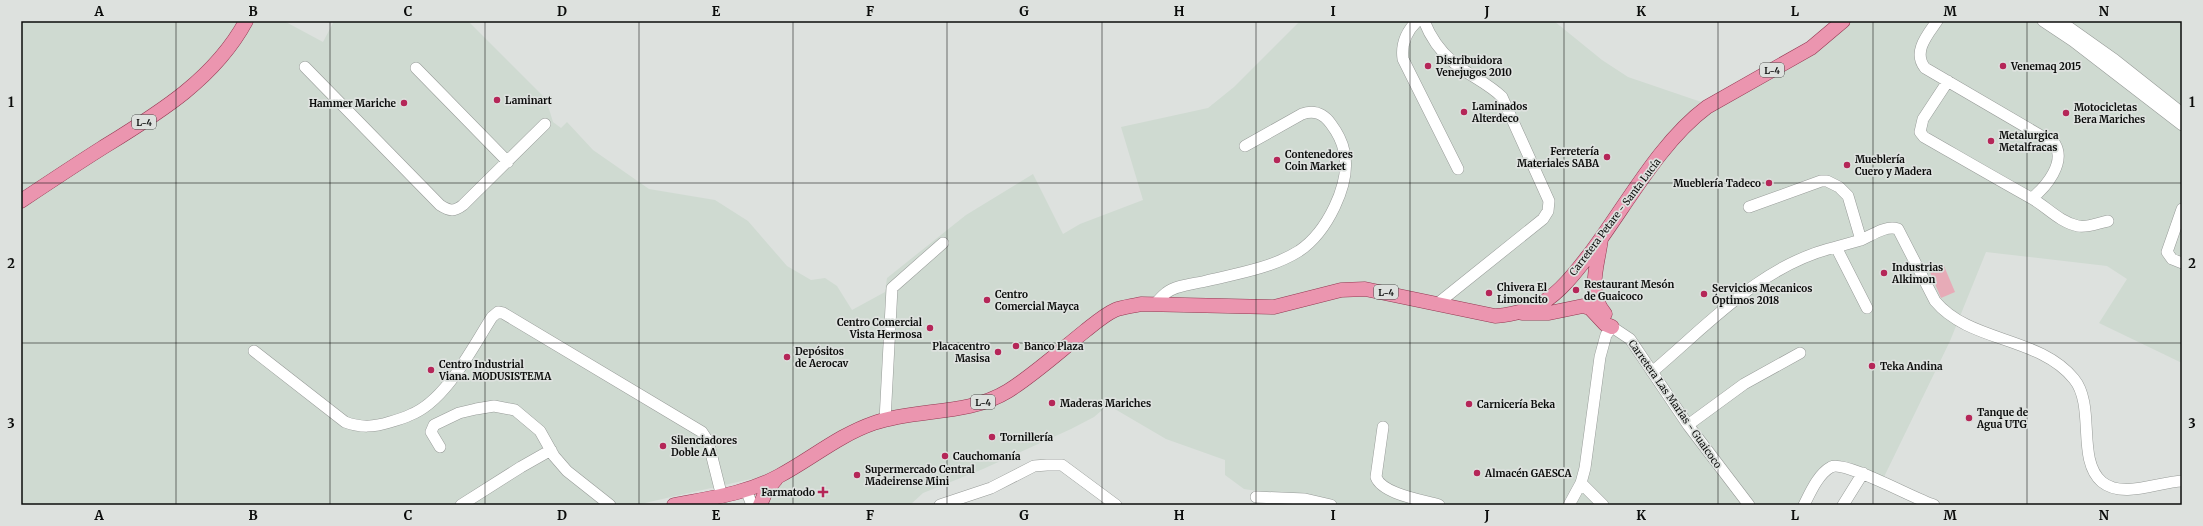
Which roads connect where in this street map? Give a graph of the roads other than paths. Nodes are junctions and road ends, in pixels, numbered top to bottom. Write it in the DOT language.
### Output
graph roads {
  1 [pos="246,21"];
  2 [pos="1416,21"];
  3 [pos="1424,21"];
  4 [pos="1844,21"];
  5 [pos="1937,21"];
  6 [pos="2043,21"];
  7 [pos="2060,21"];
  8 [pos="305,67"];
  9 [pos="416,68"];
  10 [pos="1948,81"];
  11 [pos="2182,113"];
  12 [pos="545,124"];
  13 [pos="2182,125"];
  14 [pos="1245,146"];
  15 [pos="508,162"];
  16 [pos="1458,169"];
  17 [pos="2032,198"];
  18 [pos="21,201"];
  19 [pos="1749,207"];
  20 [pos="2182,209"];
  21 [pos="2108,221"];
  22 [pos="1601,238"];
  23 [pos="1861,240"];
  24 [pos="943,243"];
  25 [pos="1836,247"];
  26 [pos="2182,263"];
  27 [pos="1155,304"];
  28 [pos="1437,304"];
  29 [pos="1867,308"];
  30 [pos="1518,312"];
  31 [pos="1612,326"];
  32 [pos="254,351"];
  33 [pos="1800,352"];
  34 [pos="1652,372"];
  35 [pos="885,420"];
  36 [pos="1688,425"];
  37 [pos="1383,427"];
  38 [pos="440,447"];
  39 [pos="551,450"];
  40 [pos="1863,473"];
  41 [pos="778,476"];
  42 [pos="2182,481"];
  43 [pos="1581,483"];
  44 [pos="746,490"];
  45 [pos="1256,497"];
  46 [pos="724,501"];
  47 [pos="461,505"];
  48 [pos="610,505"];
  49 [pos="674,505"];
  50 [pos="752,505"];
  51 [pos="760,505"];
  52 [pos="940,505"];
  53 [pos="1116,505"];
  54 [pos="1331,505"];
  55 [pos="1439,505"];
  56 [pos="1566,505"];
  57 [pos="1603,505"];
  58 [pos="1749,505"];
  59 [pos="1804,505"];
  60 [pos="1843,505"];
  61 [pos="1934,505"];
  1 -- 18 [label="main road, L-4"];
  2 -- 16 [label="street"];
  3 -- 28 [label="street"];
  4 -- 22 [label="main road, Carretera Petare - Santa Lucía / L-4"];
  5 -- 10 [label="street"];
  6 -- 13 [label="street"];
  7 -- 11 [label="street"];
  8 -- 15 [label="street"];
  9 -- 15 [label="street"];
  10 -- 17 [label="street"];
  10 -- 17 [label="street"];
  12 -- 15 [label="street"];
  14 -- 27 [label="street"];
  17 -- 21 [label="street"];
  19 -- 23 [label="street"];
  20 -- 26 [label="street"];
  22 -- 30 [label="main road, Carretera Petare - Santa Lucía / L-4"];
  22 -- 31 [label="main road"];
  23 -- 25 [label="street"];
  23 -- 42 [label="street"];
  24 -- 35 [label="street"];
  25 -- 29 [label="street"];
  25 -- 34 [label="street"];
  27 -- 28 [label="main road, Carretera Petare - Santa Lucía / L-4"];
  27 -- 35 [label="main road, Carretera Petare - Santa Lucía / L-4"];
  28 -- 30 [label="main road, Carretera Petare - Santa Lucía / L-4"];
  30 -- 31 [label="main road"];
  31 -- 34 [label="street, Carretera Las Marías - Guaicoco"];
  31 -- 43 [label="street"];
  32 -- 46 [label="street"];
  33 -- 36 [label="street"];
  34 -- 36 [label="street, Carretera Las Marías - Guaicoco"];
  35 -- 41 [label="main road, Carretera Petare - Santa Lucía / L-4"];
  36 -- 58 [label="street, Carretera Las Marías - Guaicoco"];
  37 -- 55 [label="street"];
  38 -- 39 [label="street"];
  39 -- 47 [label="street"];
  39 -- 48 [label="street"];
  40 -- 59 [label="street"];
  40 -- 60 [label="street"];
  40 -- 61 [label="street"];
  41 -- 44 [label="main road, L-4"];
  41 -- 51 [label="main road"];
  43 -- 56 [label="street"];
  43 -- 57 [label="street"];
  44 -- 46 [label="main road, L-4"];
  44 -- 50 [label="street"];
  45 -- 54 [label="street"];
  46 -- 49 [label="main road"];
  52 -- 53 [label="street"];
}
